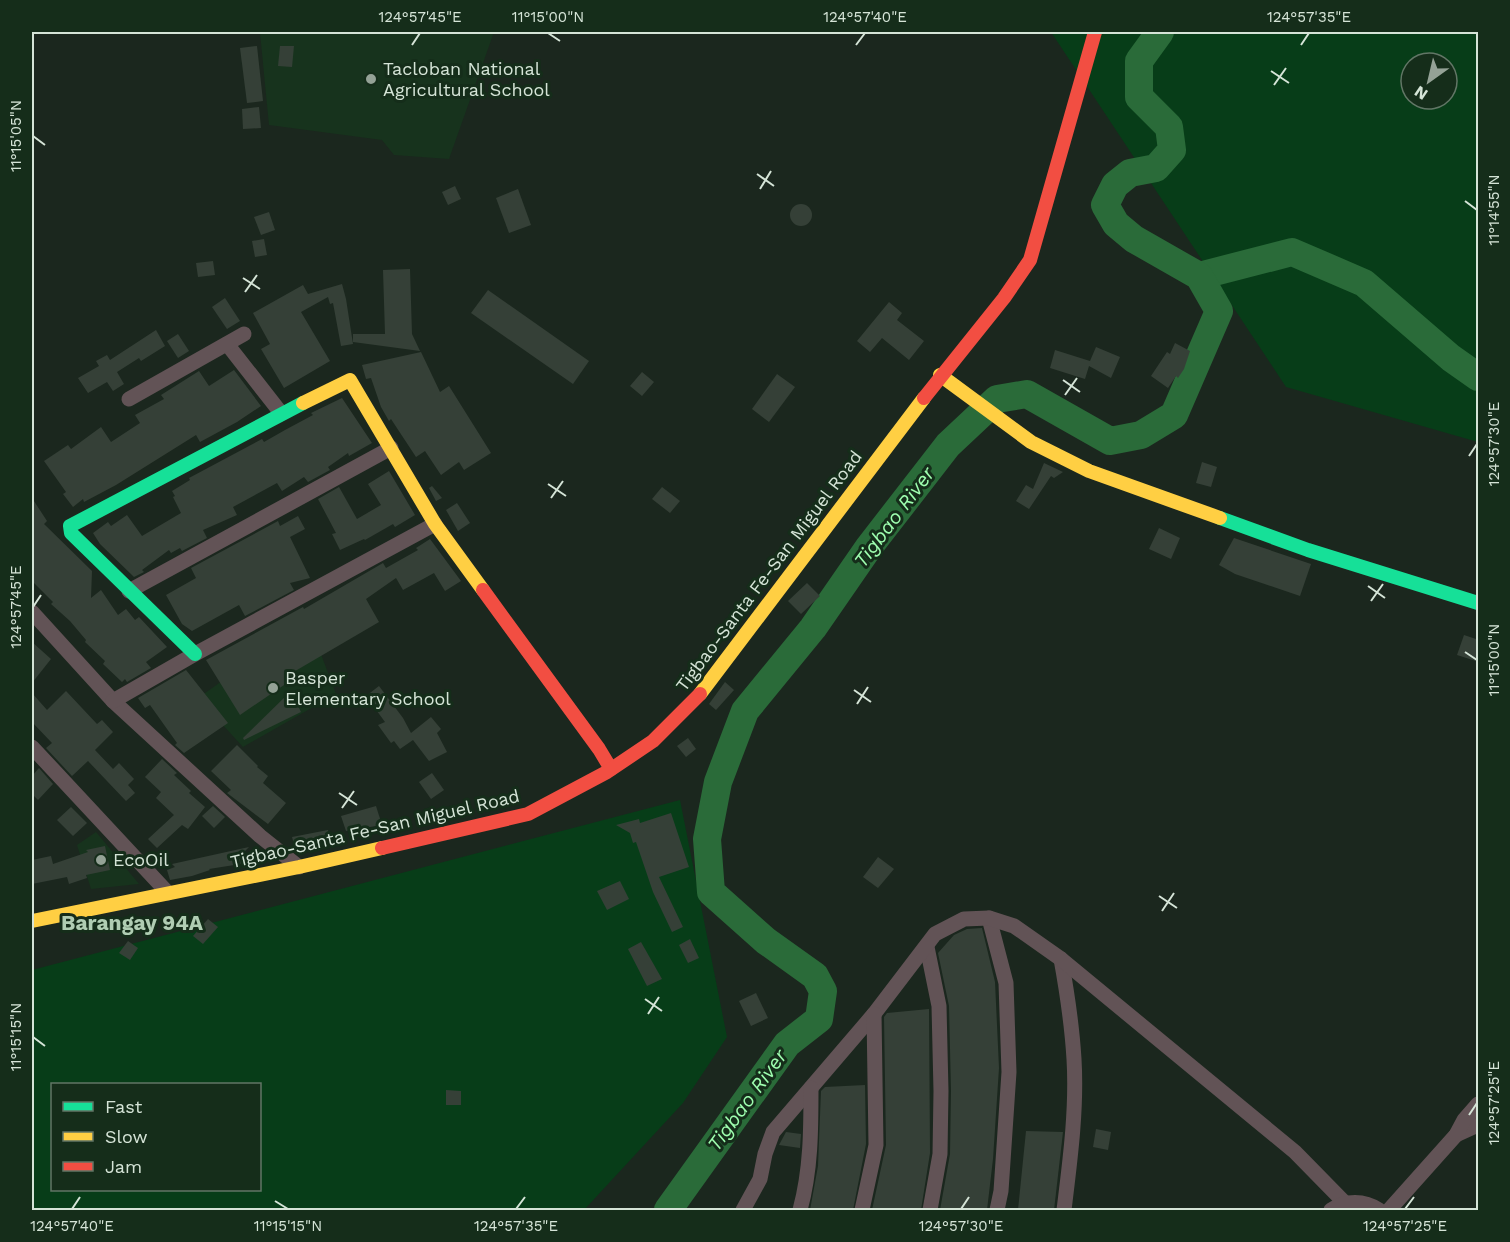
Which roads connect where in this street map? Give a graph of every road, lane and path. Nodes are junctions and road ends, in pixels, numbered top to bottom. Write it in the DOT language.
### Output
graph roads {
  1 [pos="1095,32"];
  2 [pos="244,334"];
  3 [pos="227,344"];
  4 [pos="940,375"];
  5 [pos="129,399"];
  6 [pos="281,413"];
  7 [pos="391,448"];
  8 [pos="435,524"];
  9 [pos="129,591"];
  10 [pos="1479,603"];
  11 [pos="32,612"];
  12 [pos="195,654"];
  13 [pos="113,700"];
  14 [pos="32,747"];
  15 [pos="611,769"];
  16 [pos="299,867"];
  17 [pos="168,893"];
  18 [pos="989,918"];
  19 [pos="32,921"];
  20 [pos="927,947"];
  21 [pos="1061,959"];
  22 [pos="874,1014"];
  23 [pos="811,1088"];
  24 [pos="1479,1104"];
  25 [pos="1479,1125"];
  26 [pos="1456,1136"];
  27 [pos="1338,1207"];
  28 [pos="743,1210"];
  29 [pos="800,1210"];
  30 [pos="862,1210"];
  31 [pos="930,1210"];
  32 [pos="996,1210"];
  33 [pos="1064,1210"];
  34 [pos="1379,1210"];
  35 [pos="1389,1210"];
  1 -- 4 [label="street, Tigbao-Santa Fe-San Miguel Road"];
  2 -- 3 [label="street"];
  3 -- 5 [label="street"];
  3 -- 6 [label="street"];
  4 -- 10 [label="street"];
  4 -- 15 [label="street, Tigbao-Santa Fe-San Miguel Road"];
  6 -- 7 [label="street"];
  6 -- 9 [label="street"];
  7 -- 8 [label="street"];
  7 -- 9 [label="street"];
  8 -- 12 [label="street"];
  8 -- 15 [label="street"];
  9 -- 12 [label="street"];
  11 -- 13 [label="street"];
  12 -- 13 [label="street"];
  13 -- 16 [label="street"];
  14 -- 17 [label="street"];
  15 -- 16 [label="street, Tigbao-Santa Fe-San Miguel Road"];
  16 -- 17 [label="street, Tigbao-Santa Fe-San Miguel Road"];
  17 -- 19 [label="street, Tigbao-Santa Fe-San Miguel Road"];
  18 -- 20 [label="street"];
  18 -- 21 [label="street"];
  18 -- 32 [label="street"];
  20 -- 22 [label="street"];
  20 -- 31 [label="street"];
  21 -- 27 [label="street"];
  21 -- 33 [label="street"];
  22 -- 23 [label="street"];
  22 -- 30 [label="street"];
  23 -- 28 [label="street"];
  23 -- 29 [label="street"];
  24 -- 26 [label="street"];
  25 -- 26 [label="street"];
  26 -- 35 [label="street"];
  27 -- 34 [label="street"];
}
